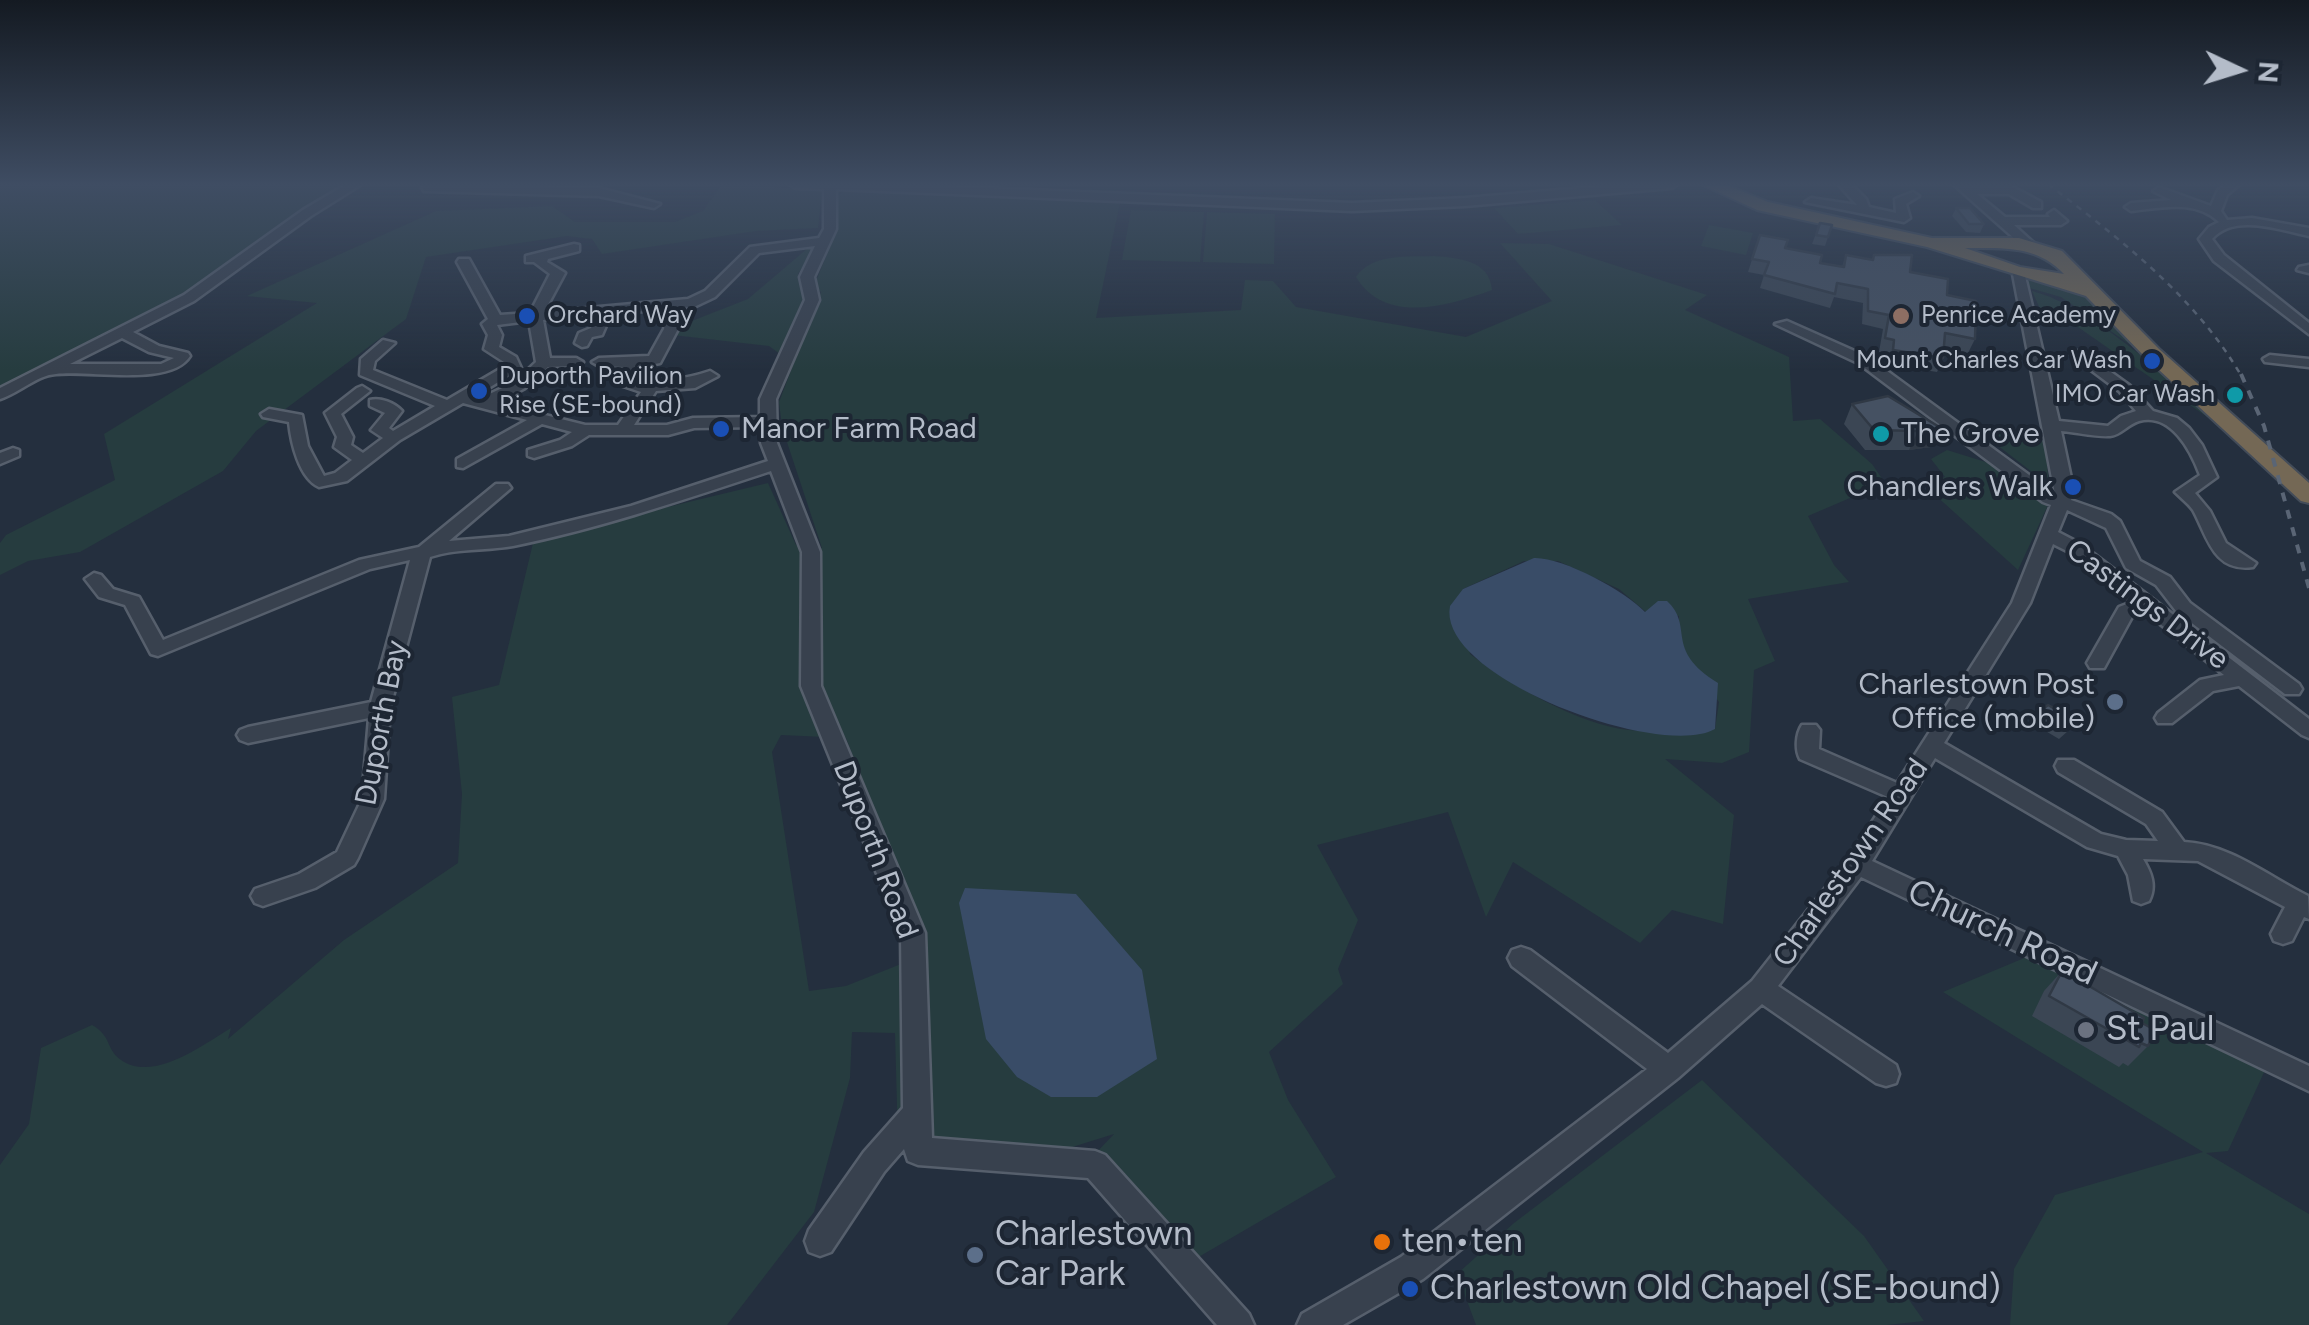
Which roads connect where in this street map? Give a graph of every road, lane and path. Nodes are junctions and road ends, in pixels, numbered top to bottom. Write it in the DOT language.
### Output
graph roads {
  1 [pos="261,246"];
  2 [pos="785,246"];
  3 [pos="823,246"];
  4 [pos="2002,246"];
  5 [pos="2032,246"];
  6 [pos="2210,246"];
  7 [pos="574,248"];
  8 [pos="464,262"];
  9 [pos="2065,263"];
  10 [pos="2017,272"];
  11 [pos="2046,275"];
  12 [pos="2100,303"];
  13 [pos="675,306"];
  14 [pos="606,310"];
  15 [pos="537,313"];
  16 [pos="496,320"];
  17 [pos="1782,324"];
  18 [pos="2309,330"];
  19 [pos="122,333"];
  20 [pos="388,342"];
  21 [pos="582,343"];
  22 [pos="2078,355"];
  23 [pos="2270,359"];
  24 [pos="576,362"];
  25 [pos="598,362"];
  26 [pos="634,362"];
  27 [pos="544,363"];
  28 [pos="2309,363"];
  29 [pos="48,369"];
  30 [pos="710,376"];
  31 [pos="648,387"];
  32 [pos="362,391"];
  33 [pos="0,394"];
  34 [pos="454,402"];
  35 [pos="376,403"];
  36 [pos="480,405"];
  37 [pos="268,414"];
  38 [pos="2146,414"];
  39 [pos="536,421"];
  40 [pos="767,422"];
  41 [pos="2054,425"];
  42 [pos="585,430"];
  43 [pos="621,432"];
  44 [pos="394,437"];
  45 [pos="534,453"];
  46 [pos="364,460"];
  47 [pos="463,463"];
  48 [pos="776,464"];
  49 [pos="502,488"];
  50 [pos="2309,496"];
  51 [pos="2061,503"];
  52 [pos="2048,535"];
  53 [pos="421,555"];
  54 [pos="2247,564"];
  55 [pos="94,580"];
  56 [pos="2147,603"];
  57 [pos="2097,663"];
  58 [pos="2244,678"];
  59 [pos="2292,689"];
  60 [pos="380,708"];
  61 [pos="2165,718"];
  62 [pos="1809,730"];
  63 [pos="2309,730"];
  64 [pos="248,735"];
  65 [pos="1933,747"];
  66 [pos="2066,766"];
  67 [pos="1899,792"];
  68 [pos="2175,848"];
  69 [pos="2126,849"];
  70 [pos="1857,865"];
  71 [pos="2141,894"];
  72 [pos="263,896"];
  73 [pos="2304,906"];
  74 [pos="2283,934"];
  75 [pos="1520,958"];
  76 [pos="1761,989"];
  77 [pos="1668,1069"];
  78 [pos="1886,1074"];
  79 [pos="2309,1079"];
  80 [pos="917,1114"];
  81 [pos="820,1241"];
  82 [pos="1238,1325"];
  83 [pos="1314,1325"];
  1 -- 19 [label="street"];
  2 -- 13 [label="street"];
  3 -- 40 [label="street, Duporth Road"];
  4 -- 10 [label="highway"];
  5 -- 9 [label="highway"];
  6 -- 18 [label="street"];
  7 -- 15 [label="street"];
  8 -- 16 [label="street"];
  9 -- 11 [label="highway"];
  9 -- 12 [label="highway"];
  10 -- 11 [label="highway"];
  10 -- 41 [label="street, Charlestown Road"];
  11 -- 12 [label="highway"];
  12 -- 50 [label="highway"];
  13 -- 14 [label="street"];
  13 -- 26 [label="street"];
  14 -- 15 [label="street"];
  14 -- 21 [label="street"];
  15 -- 16 [label="street"];
  15 -- 27 [label="street"];
  16 -- 34 [label="street"];
  17 -- 51 [label="street"];
  19 -- 29 [label="street"];
  19 -- 29 [label="street"];
  20 -- 34 [label="street"];
  22 -- 38 [label="street"];
  23 -- 28 [label="street"];
  24 -- 27 [label="street"];
  25 -- 26 [label="street"];
  26 -- 31 [label="street"];
  27 -- 36 [label="street"];
  29 -- 33 [label="street"];
  30 -- 31 [label="street"];
  31 -- 43 [label="street"];
  32 -- 46 [label="street"];
  34 -- 36 [label="street"];
  34 -- 44 [label="street"];
  35 -- 44 [label="street"];
  36 -- 39 [label="street"];
  37 -- 46 [label="street"];
  38 -- 41 [label="street"];
  38 -- 54 [label="street"];
  39 -- 42 [label="street"];
  39 -- 47 [label="street"];
  40 -- 43 [label="street"];
  40 -- 48 [label="street, Duporth Road"];
  41 -- 51 [label="street, Charlestown Road"];
  42 -- 43 [label="street"];
  42 -- 45 [label="street"];
  44 -- 46 [label="street"];
  48 -- 53 [label="street"];
  48 -- 80 [label="street, Duporth Road"];
  49 -- 53 [label="street"];
  51 -- 52 [label="street, Charlestown Road"];
  51 -- 59 [label="street"];
  52 -- 56 [label="street, Castings Drive"];
  52 -- 65 [label="street, Charlestown Road"];
  53 -- 55 [label="street"];
  53 -- 60 [label="street, Duporth Bay"];
  56 -- 57 [label="street"];
  56 -- 58 [label="street, Castings Drive"];
  58 -- 61 [label="street"];
  58 -- 63 [label="street, Castings Drive"];
  60 -- 64 [label="street"];
  60 -- 72 [label="street, Duporth Bay"];
  62 -- 67 [label="street"];
  65 -- 67 [label="street, Charlestown Road"];
  65 -- 69 [label="street"];
  66 -- 68 [label="street"];
  67 -- 70 [label="street, Charlestown Road"];
  68 -- 69 [label="street"];
  68 -- 73 [label="street"];
  69 -- 71 [label="street"];
  70 -- 76 [label="street, Charlestown Road"];
  70 -- 79 [label="street, Church Road"];
  73 -- 74 [label="street"];
  75 -- 77 [label="street"];
  76 -- 77 [label="street, Charlestown Road"];
  76 -- 78 [label="street"];
  77 -- 83 [label="street, Charlestown Road"];
  80 -- 81 [label="street"];
  80 -- 82 [label="street, Duporth Road"];
}
